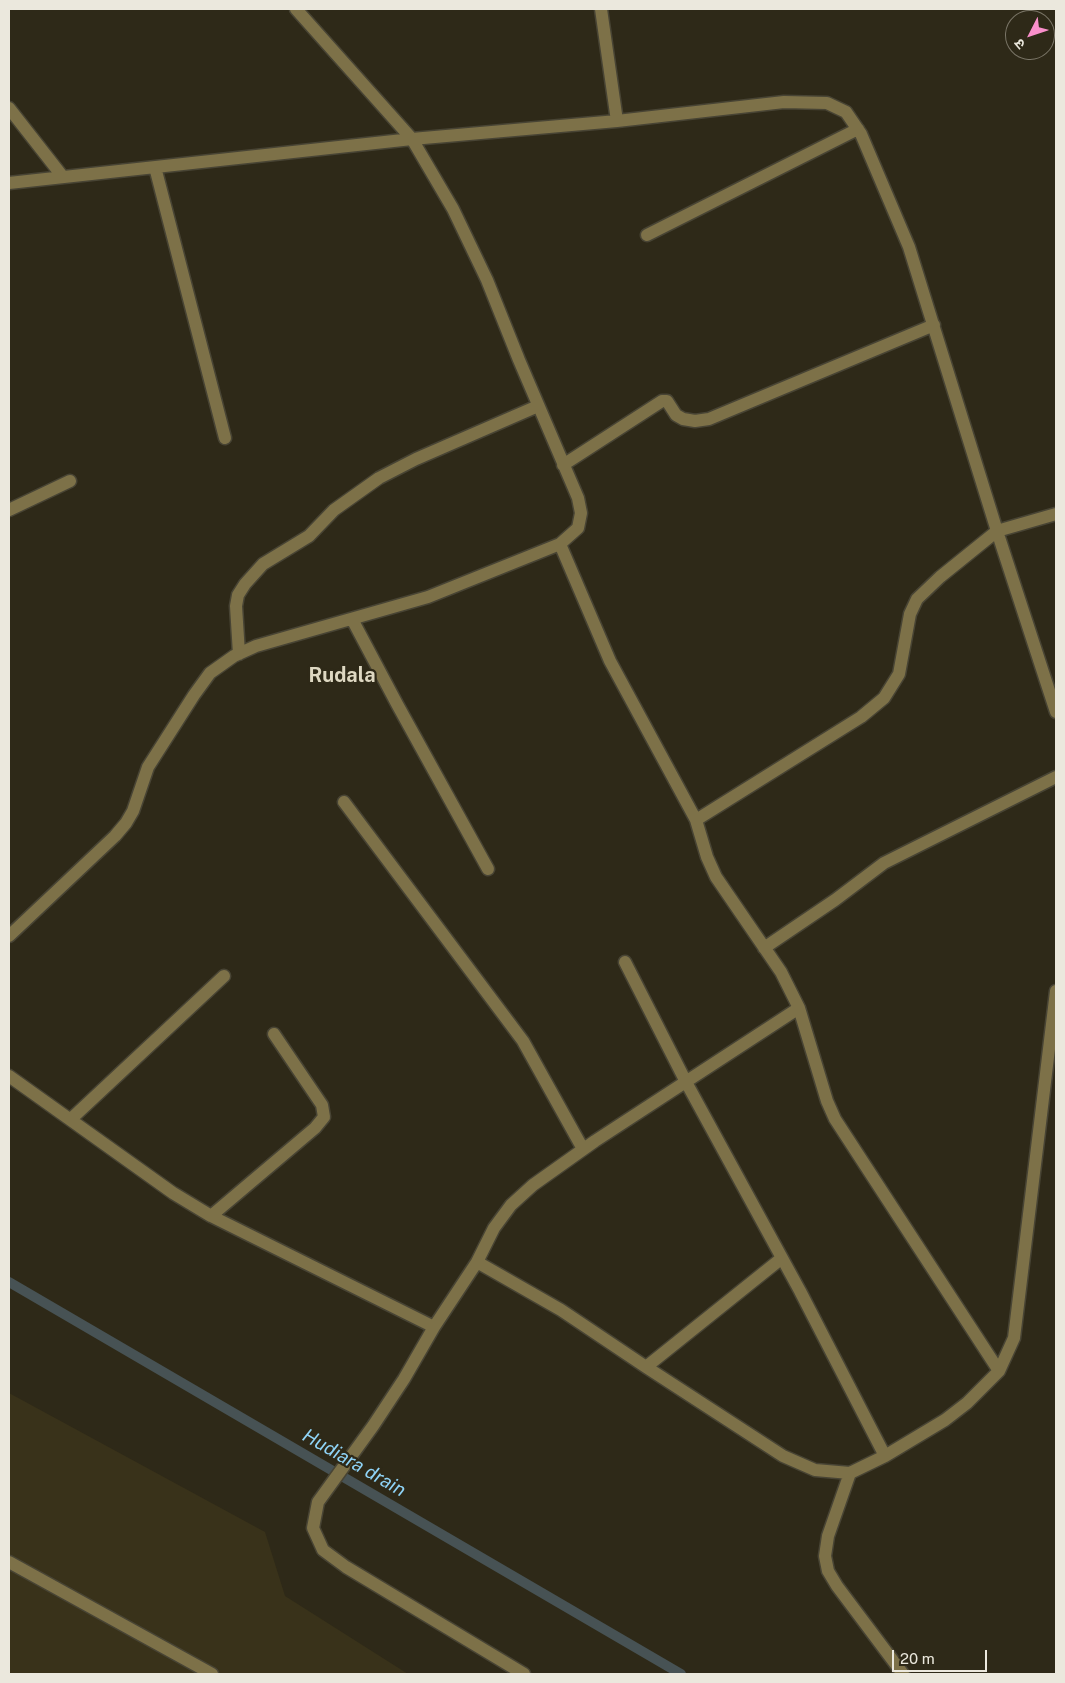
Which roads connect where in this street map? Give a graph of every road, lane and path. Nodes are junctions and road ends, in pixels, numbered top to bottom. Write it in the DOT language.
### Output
graph roads {
  1 [pos="296,9"];
  2 [pos="601,9"];
  3 [pos="9,108"];
  4 [pos="617,121"];
  5 [pos="858,129"];
  6 [pos="412,139"];
  7 [pos="155,167"];
  8 [pos="63,177"];
  9 [pos="9,183"];
  10 [pos="646,235"];
  11 [pos="934,325"];
  12 [pos="538,406"];
  13 [pos="225,438"];
  14 [pos="563,464"];
  15 [pos="70,480"];
  16 [pos="9,510"];
  17 [pos="1056,514"];
  18 [pos="997,531"];
  19 [pos="560,544"];
  20 [pos="352,619"];
  21 [pos="239,654"];
  22 [pos="1056,712"];
  23 [pos="1056,777"];
  24 [pos="344,802"];
  25 [pos="696,820"];
  26 [pos="488,869"];
  27 [pos="9,936"];
  28 [pos="764,948"];
  29 [pos="625,962"];
  30 [pos="224,976"];
  31 [pos="1056,991"];
  32 [pos="799,1008"];
  33 [pos="274,1034"];
  34 [pos="9,1076"];
  35 [pos="686,1082"];
  36 [pos="71,1119"];
  37 [pos="583,1149"];
  38 [pos="211,1216"];
  39 [pos="782,1258"];
  40 [pos="477,1262"];
  41 [pos="434,1327"];
  42 [pos="646,1367"];
  43 [pos="999,1371"];
  44 [pos="885,1456"];
  45 [pos="850,1473"];
  46 [pos="9,1562"];
  47 [pos="212,1674"];
  48 [pos="524,1674"];
  49 [pos="903,1674"];
  1 -- 6 [label="street"];
  2 -- 4 [label="street"];
  3 -- 8 [label="street"];
  4 -- 5 [label="street"];
  4 -- 6 [label="street"];
  5 -- 10 [label="street"];
  5 -- 11 [label="street"];
  6 -- 7 [label="street"];
  6 -- 12 [label="street"];
  7 -- 8 [label="street"];
  7 -- 13 [label="street"];
  8 -- 9 [label="street"];
  11 -- 14 [label="street"];
  11 -- 18 [label="street"];
  12 -- 14 [label="street"];
  12 -- 21 [label="street"];
  14 -- 19 [label="street"];
  15 -- 16 [label="street"];
  17 -- 18 [label="street"];
  18 -- 22 [label="street"];
  18 -- 25 [label="street"];
  19 -- 20 [label="street"];
  19 -- 25 [label="street"];
  20 -- 21 [label="street"];
  20 -- 26 [label="street"];
  21 -- 27 [label="street"];
  23 -- 28 [label="street"];
  24 -- 37 [label="street"];
  25 -- 28 [label="street"];
  28 -- 32 [label="street"];
  29 -- 35 [label="street"];
  30 -- 36 [label="street"];
  31 -- 43 [label="street"];
  32 -- 35 [label="street"];
  32 -- 43 [label="street"];
  33 -- 38 [label="street"];
  34 -- 36 [label="street"];
  35 -- 37 [label="street"];
  35 -- 39 [label="street"];
  36 -- 38 [label="street"];
  37 -- 40 [label="street"];
  38 -- 41 [label="street"];
  39 -- 42 [label="street"];
  39 -- 44 [label="street"];
  40 -- 41 [label="street"];
  40 -- 42 [label="street"];
  41 -- 48 [label="street"];
  42 -- 45 [label="street"];
  43 -- 44 [label="street"];
  44 -- 45 [label="street"];
  45 -- 49 [label="street"];
  46 -- 47 [label="street"];
}
